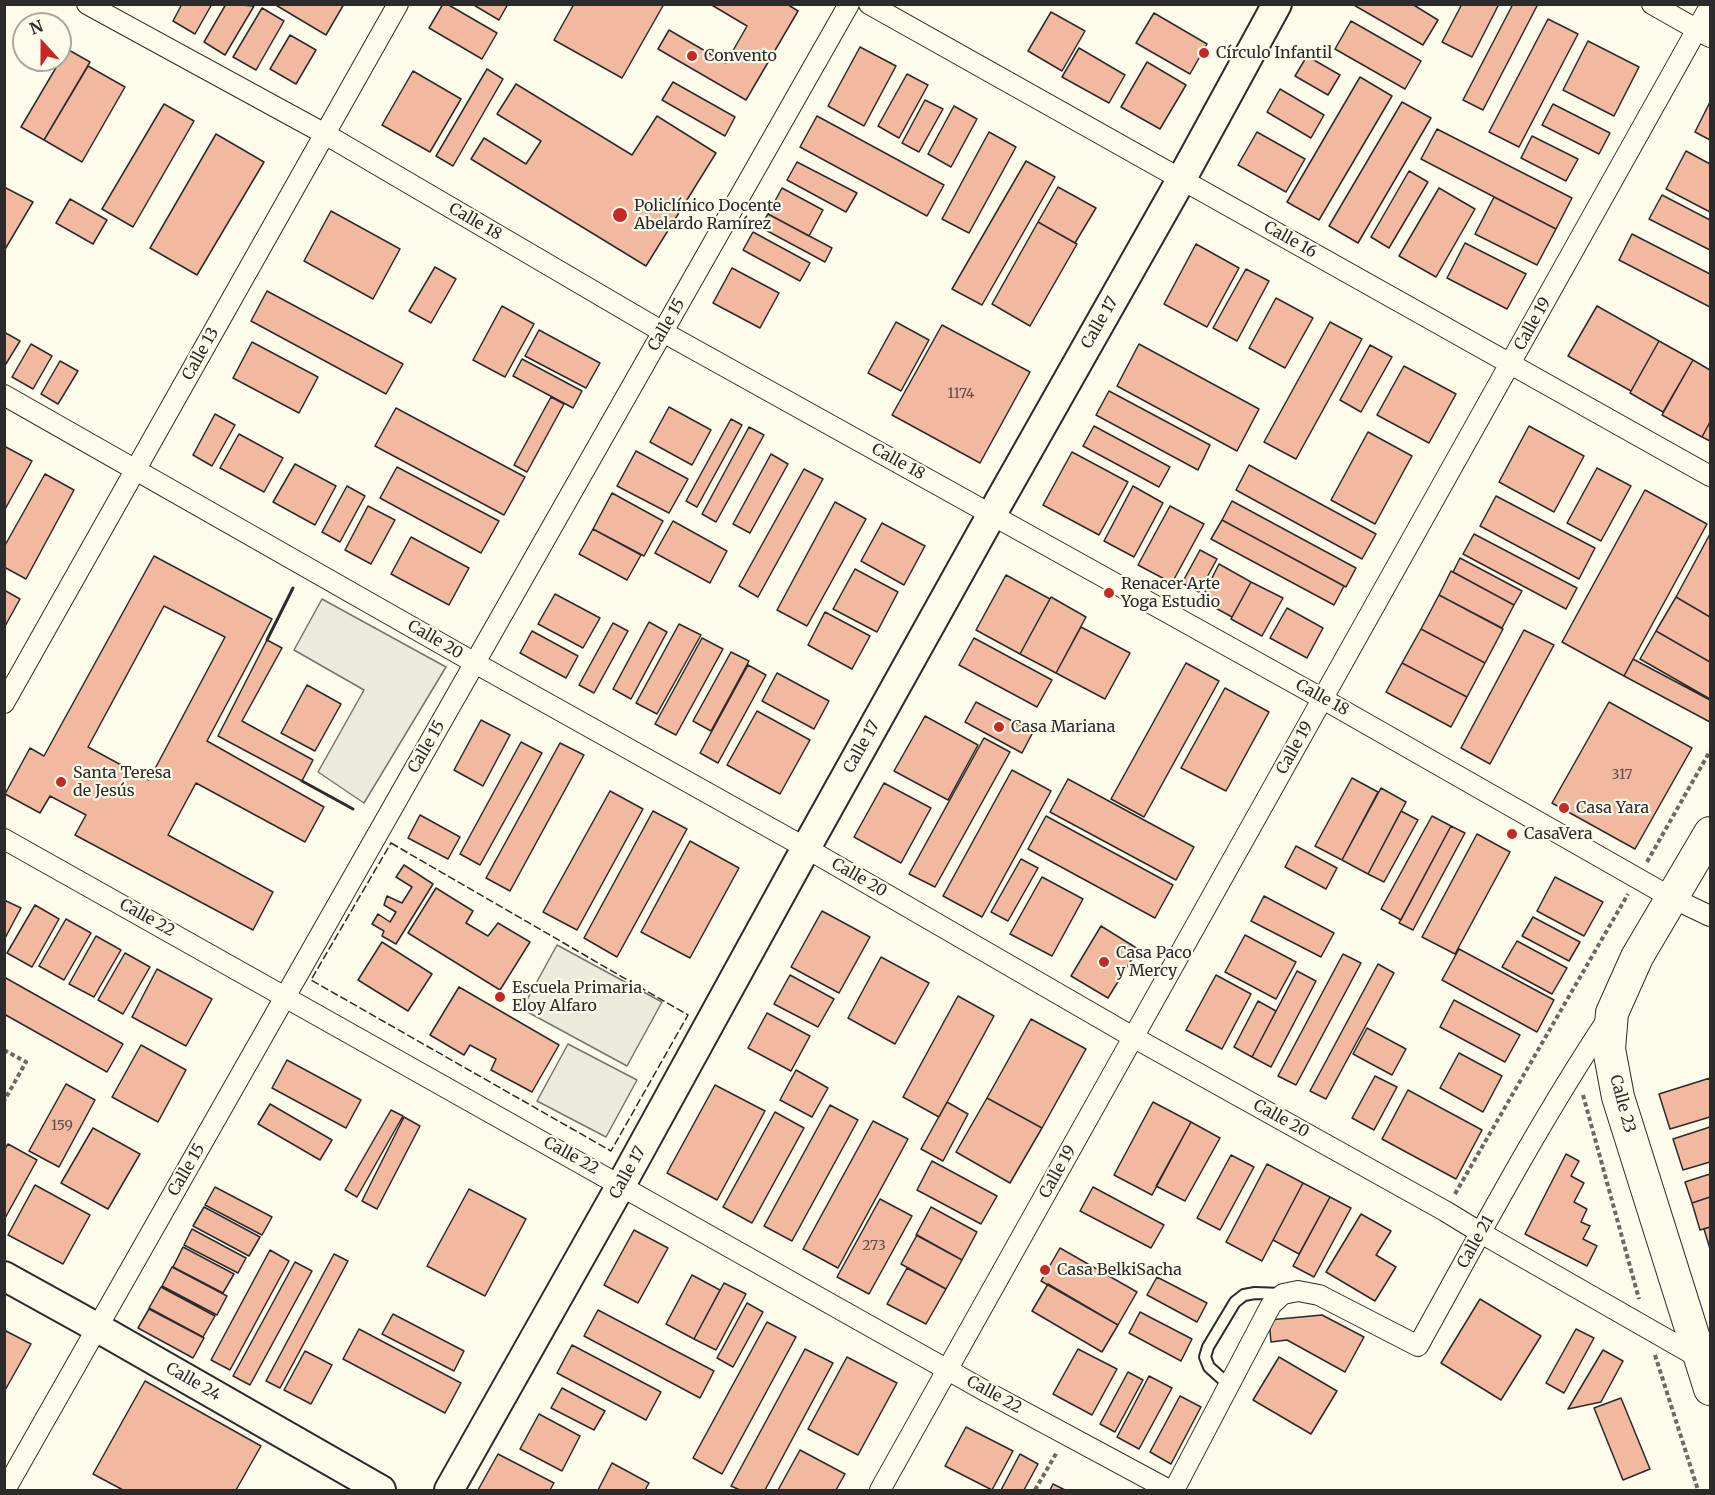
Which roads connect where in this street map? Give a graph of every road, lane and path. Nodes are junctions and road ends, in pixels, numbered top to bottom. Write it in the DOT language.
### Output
graph roads {
  1 [pos="87,4"];
  2 [pos="398,4"];
  3 [pos="849,4"];
  4 [pos="869,4"];
  5 [pos="1277,4"];
  6 [pos="1652,4"];
  7 [pos="1710,6"];
  8 [pos="1704,33"];
  9 [pos="325,134"];
  10 [pos="1181,180"];
  11 [pos="663,332"];
  12 [pos="1510,364"];
  13 [pos="4,395"];
  14 [pos="136,469"];
  15 [pos="1710,476"];
  16 [pos="992,514"];
  17 [pos="475,663"];
  18 [pos="1323,699"];
  19 [pos="4,703"];
  20 [pos="1710,751"];
  21 [pos="1710,833"];
  22 [pos="4,838"];
  23 [pos="806,848"];
  24 [pos="1637,878"];
  25 [pos="1672,898"];
  26 [pos="1710,916"];
  27 [pos="286,996"];
  28 [pos="1612,1013"];
  29 [pos="1133,1037"];
  30 [pos="4,1050"];
  31 [pos="1575,1068"];
  32 [pos="4,1101"];
  33 [pos="621,1185"];
  34 [pos="1445,1211"];
  35 [pos="1480,1233"];
  36 [pos="4,1276"];
  37 [pos="1283,1294"];
  38 [pos="1646,1326"];
  39 [pos="98,1328"];
  40 [pos="1706,1362"];
  41 [pos="948,1369"];
  42 [pos="1229,1385"];
  43 [pos="1710,1389"];
  44 [pos="1066,1435"];
  45 [pos="5,1491"];
  46 [pos="381,1491"];
  47 [pos="449,1491"];
  48 [pos="880,1491"];
  49 [pos="1035,1491"];
  50 [pos="1171,1491"];
  51 [pos="1698,1491"];
  1 -- 9 [label="street, Calle 18"];
  2 -- 9 [label="street, Calle 13"];
  3 -- 11 [label="street, Calle 15"];
  4 -- 10 [label="street, Calle 16"];
  5 -- 10 [label="street, Calle 17"];
  6 -- 8 [label="street"];
  7 -- 8 [label="street, Calle 19"];
  8 -- 12 [label="street, Calle 19"];
  9 -- 11 [label="street, Calle 18"];
  9 -- 14 [label="street, Calle 13"];
  10 -- 12 [label="street, Calle 16"];
  10 -- 16 [label="street, Calle 17"];
  11 -- 16 [label="street, Calle 18"];
  11 -- 17 [label="street, Calle 15"];
  12 -- 15 [label="street, Calle 16"];
  12 -- 18 [label="street, Calle 19"];
  13 -- 14 [label="street, Calle 20"];
  14 -- 17 [label="street, Calle 20"];
  14 -- 19 [label="street, Calle 13"];
  16 -- 18 [label="street, Calle 18"];
  16 -- 23 [label="street, Calle 17"];
  17 -- 23 [label="street, Calle 20"];
  17 -- 27 [label="street, Calle 15"];
  18 -- 24 [label="street, Calle 18"];
  18 -- 29 [label="street, Calle 19"];
  20 -- 24 [label="path"];
  21 -- 25 [label="main road, Calle 23"];
  22 -- 27 [label="street, Calle 22"];
  23 -- 29 [label="street, Calle 20"];
  23 -- 33 [label="street, Calle 17"];
  24 -- 25 [label="street, Calle 18"];
  24 -- 34 [label="path"];
  25 -- 26 [label="street, Calle 18"];
  25 -- 28 [label="main road, Calle 23"];
  27 -- 33 [label="street, Calle 22"];
  27 -- 39 [label="street, Calle 15"];
  28 -- 31 [label="street, Calle 21"];
  28 -- 40 [label="main road, Calle 23"];
  29 -- 34 [label="street, Calle 20"];
  29 -- 41 [label="street, Calle 19"];
  30 -- 32 [label="path"];
  31 -- 35 [label="street, Calle 21"];
  31 -- 38 [label="path"];
  33 -- 41 [label="street, Calle 22"];
  33 -- 47 [label="street, Calle 17"];
  34 -- 35 [label="street, Calle 20"];
  35 -- 37 [label="street, Calle 21"];
  35 -- 38 [label="street, Calle 20"];
  36 -- 39 [label="street, Calle 24"];
  37 -- 42 [label="street"];
  37 -- 42 [label="lane, Calle 21"];
  38 -- 40 [label="street, Calle 20"];
  38 -- 51 [label="path"];
  39 -- 45 [label="street, Calle 15"];
  39 -- 46 [label="street, Calle 24"];
  40 -- 43 [label="main road, Calle 23"];
  41 -- 44 [label="street, Calle 22"];
  41 -- 48 [label="street, Calle 19"];
  42 -- 50 [label="street"];
  44 -- 49 [label="path"];
  44 -- 50 [label="street, Calle 22"];
}
